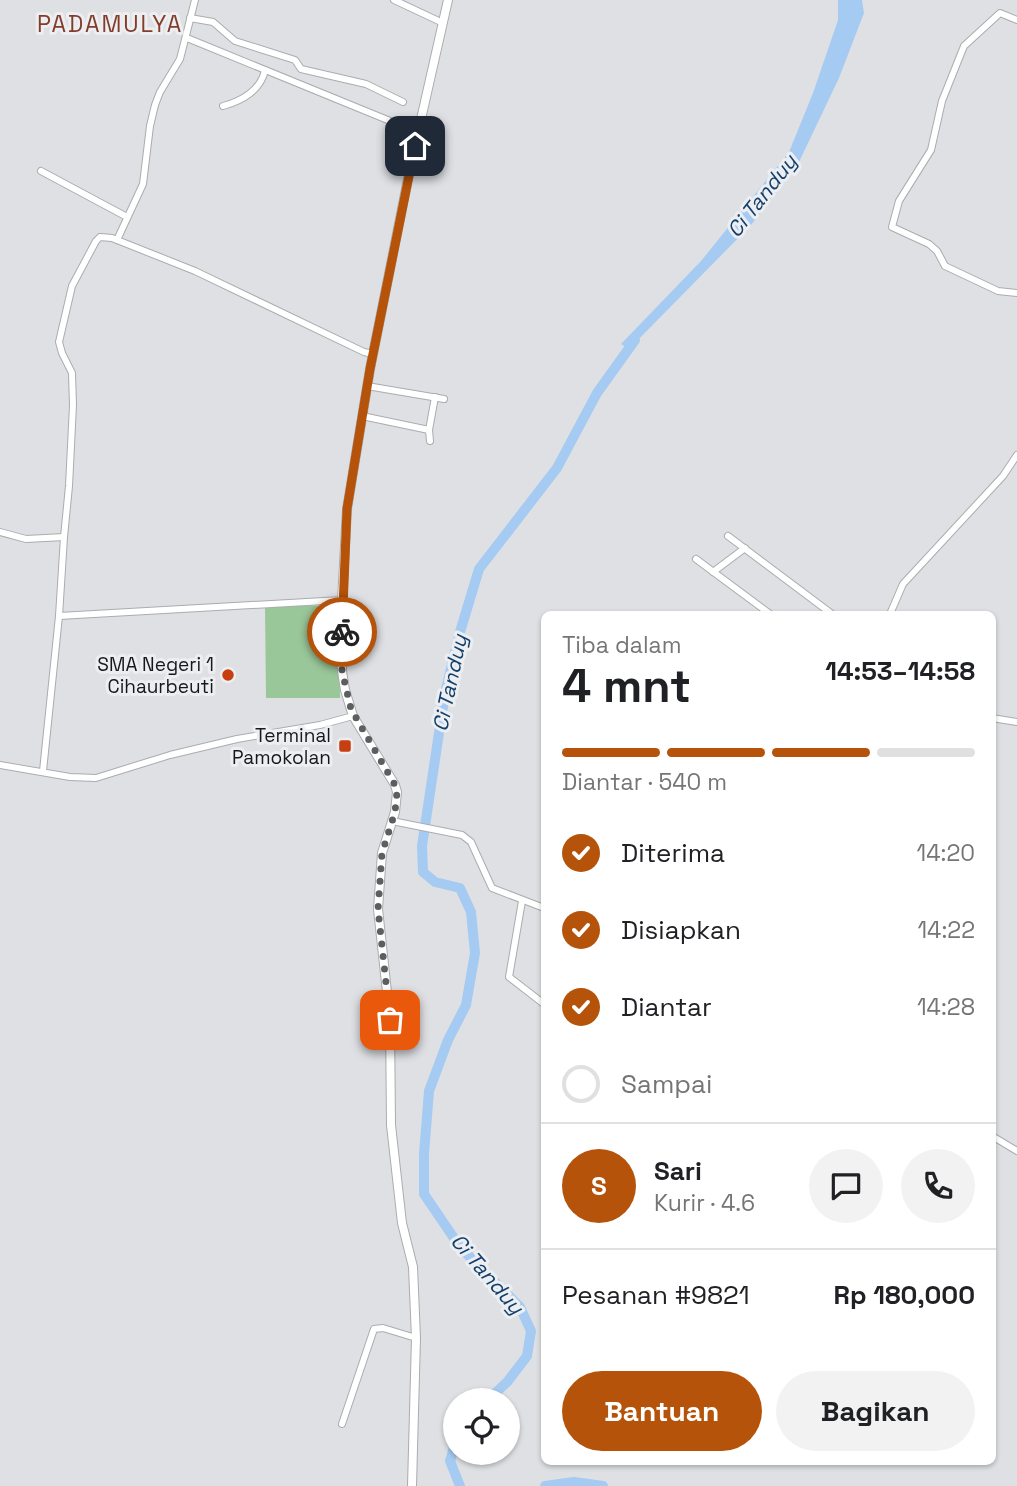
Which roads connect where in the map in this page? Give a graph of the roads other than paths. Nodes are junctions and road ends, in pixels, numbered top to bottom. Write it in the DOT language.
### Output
graph roads {
  1 [pos="195,0"];
  2 [pos="394,0"];
  3 [pos="448,0"];
  4 [pos="190,18"];
  5 [pos="1017,20"];
  6 [pos="443,23"];
  7 [pos="187,38"];
  8 [pos="265,70"];
  9 [pos="403,102"];
  10 [pos="223,106"];
  11 [pos="417,132"];
  12 [pos="41,171"];
  13 [pos="127,217"];
  14 [pos="117,240"];
  15 [pos="1017,293"];
  16 [pos="373,354"];
  17 [pos="368,386"];
  18 [pos="435,397"];
  19 [pos="444,399"];
  20 [pos="362,416"];
  21 [pos="429,430"];
  22 [pos="429,441"];
  23 [pos="1017,455"];
  24 [pos="0,532"];
  25 [pos="728,536"];
  26 [pos="64,537"];
  27 [pos="745,548"];
  28 [pos="696,559"];
  29 [pos="713,572"];
  30 [pos="342,600"];
  31 [pos="766,611"];
  32 [pos="828,611"];
  33 [pos="891,611"];
  34 [pos="59,616"];
  35 [pos="354,716"];
  36 [pos="996,719"];
  37 [pos="1017,722"];
  38 [pos="0,765"];
  39 [pos="43,771"];
  40 [pos="392,821"];
  41 [pos="522,901"];
  42 [pos="541,907"];
  43 [pos="541,1002"];
  44 [pos="996,1138"];
  45 [pos="1017,1151"];
  46 [pos="416,1338"];
  47 [pos="342,1424"];
  48 [pos="412,1486"];
  1 -- 4 [label="street"];
  2 -- 6 [label="street"];
  3 -- 6 [label="main road"];
  4 -- 7 [label="street"];
  4 -- 9 [label="street"];
  5 -- 15 [label="street"];
  6 -- 11 [label="main road"];
  7 -- 8 [label="street"];
  7 -- 13 [label="street"];
  8 -- 10 [label="street"];
  8 -- 11 [label="street"];
  11 -- 16 [label="main road"];
  12 -- 13 [label="street"];
  13 -- 14 [label="street"];
  14 -- 16 [label="street"];
  14 -- 26 [label="street"];
  16 -- 17 [label="main road"];
  17 -- 18 [label="street"];
  17 -- 20 [label="main road"];
  18 -- 19 [label="street"];
  18 -- 21 [label="street"];
  20 -- 21 [label="street"];
  20 -- 30 [label="main road"];
  21 -- 22 [label="street"];
  23 -- 33 [label="street"];
  24 -- 26 [label="street"];
  25 -- 27 [label="street"];
  26 -- 34 [label="street"];
  27 -- 29 [label="street"];
  27 -- 32 [label="street"];
  28 -- 29 [label="street"];
  29 -- 31 [label="street"];
  30 -- 34 [label="street"];
  30 -- 35 [label="main road"];
  34 -- 39 [label="street"];
  35 -- 39 [label="street"];
  35 -- 40 [label="main road"];
  36 -- 37 [label="street"];
  38 -- 39 [label="street"];
  40 -- 41 [label="street"];
  40 -- 46 [label="main road"];
  41 -- 42 [label="street"];
  41 -- 43 [label="street"];
  44 -- 45 [label="street"];
  46 -- 47 [label="street"];
  46 -- 48 [label="main road"];
}
